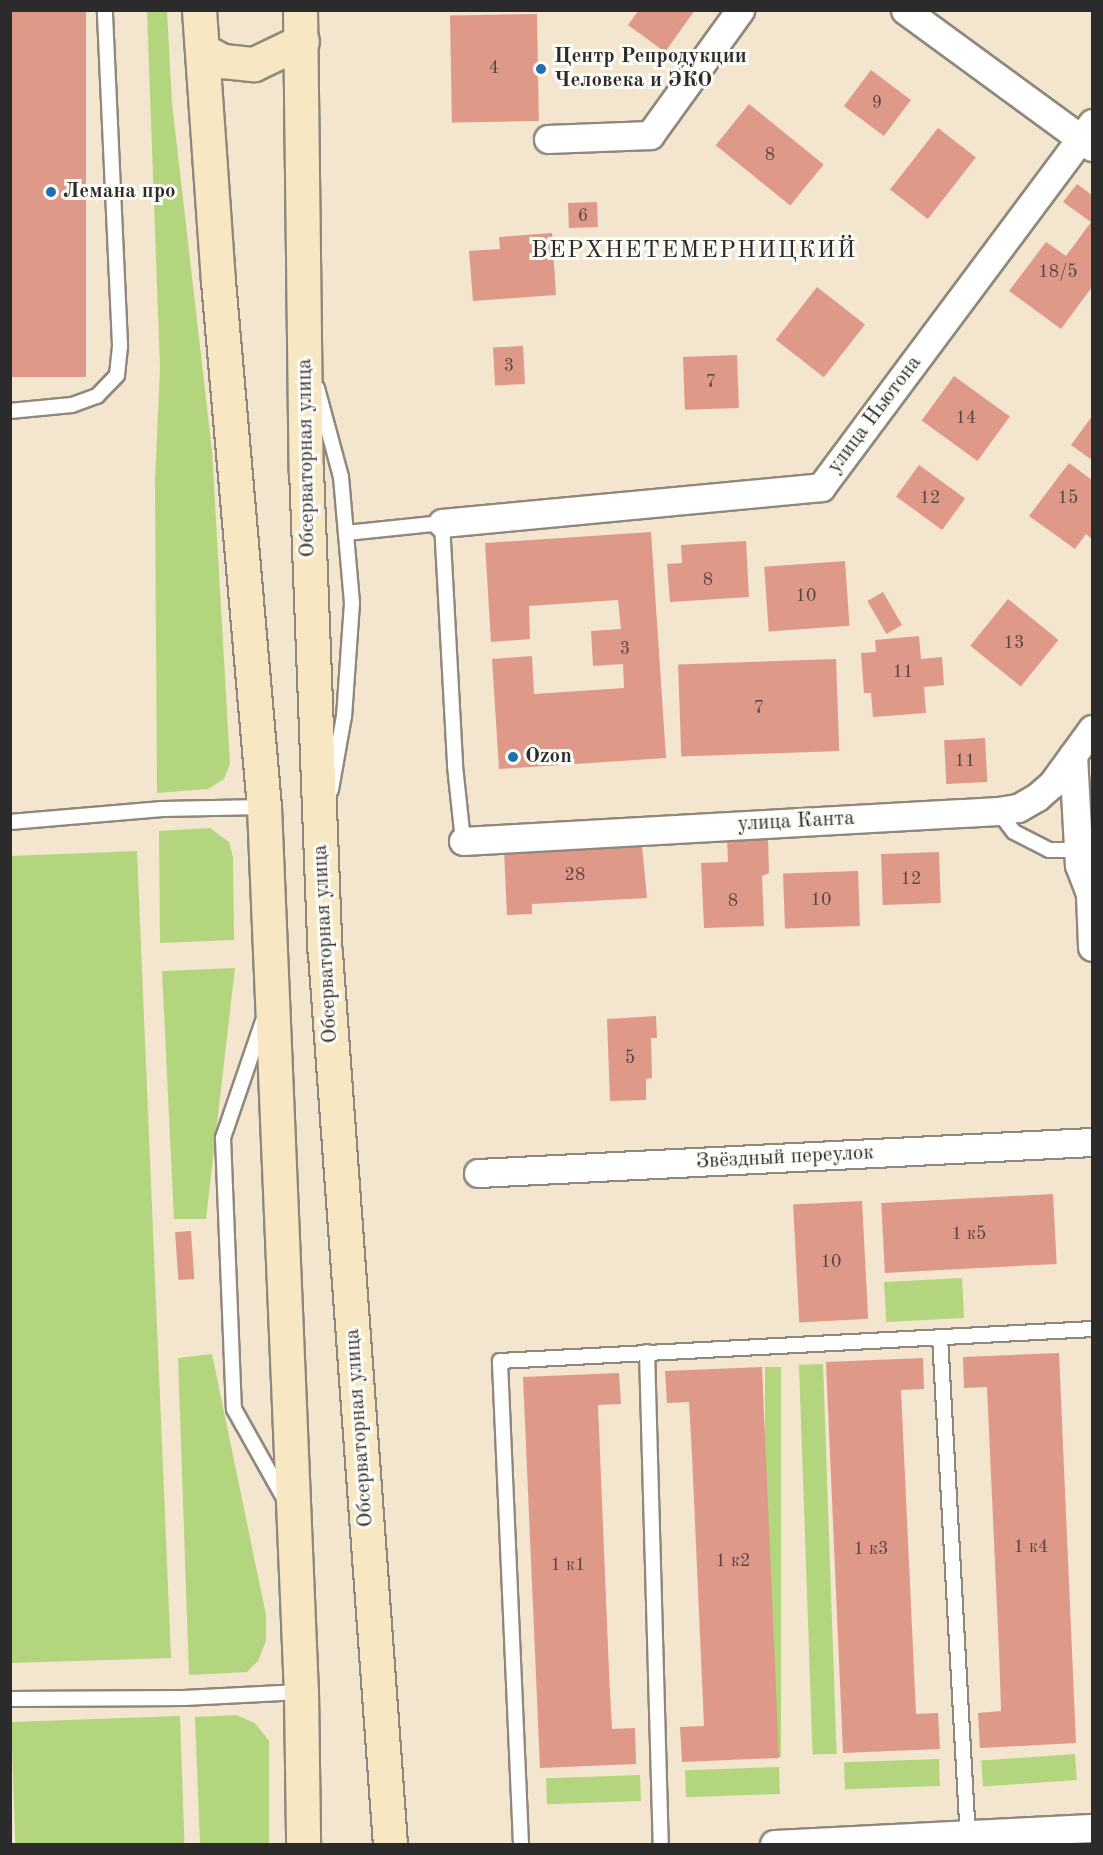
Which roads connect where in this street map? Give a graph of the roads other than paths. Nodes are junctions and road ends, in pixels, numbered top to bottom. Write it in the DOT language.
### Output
graph roads {
  1 [pos="105,10"];
  2 [pos="199,10"];
  3 [pos="740,10"];
  4 [pos="905,10"];
  5 [pos="301,26"];
  6 [pos="202,50"];
  7 [pos="1089,136"];
  8 [pos="548,139"];
  9 [pos="304,344"];
  10 [pos="10,411"];
  11 [pos="442,523"];
  12 [pos="346,533"];
  13 [pos="1092,729"];
  14 [pos="1073,755"];
  15 [pos="264,807"];
  16 [pos="998,811"];
  17 [pos="10,822"];
  18 [pos="463,841"];
  19 [pos="321,848"];
  20 [pos="1078,850"];
  21 [pos="1091,889"];
  22 [pos="1092,947"];
  23 [pos="272,993"];
  24 [pos="1092,1142"];
  25 [pos="478,1173"];
  26 [pos="1092,1329"];
  27 [pos="940,1337"];
  28 [pos="647,1352"];
  29 [pos="293,1516"];
  30 [pos="301,1692"];
  31 [pos="10,1699"];
  32 [pos="1092,1828"];
  33 [pos="968,1840"];
  34 [pos="303,1845"];
  35 [pos="390,1845"];
  36 [pos="521,1845"];
  37 [pos="661,1845"];
  38 [pos="774,1845"];
  1 -- 10 [label="lane"];
  2 -- 6 [label="main road"];
  3 -- 8 [label="street"];
  4 -- 7 [label="street"];
  5 -- 6 [label="main road, Обсерваторная улица"];
  5 -- 9 [label="main road, Обсерваторная улица"];
  6 -- 15 [label="main road"];
  7 -- 11 [label="street, улица Ньютона"];
  9 -- 12 [label="lane"];
  9 -- 19 [label="main road, Обсерваторная улица"];
  11 -- 12 [label="lane"];
  11 -- 18 [label="lane"];
  12 -- 19 [label="lane"];
  13 -- 14 [label="street, улица Канта"];
  14 -- 16 [label="street, улица Канта"];
  14 -- 20 [label="street"];
  15 -- 17 [label="lane"];
  15 -- 23 [label="main road"];
  16 -- 18 [label="street, улица Канта"];
  16 -- 20 [label="lane"];
  19 -- 35 [label="main road, Обсерваторная улица"];
  20 -- 21 [label="street"];
  21 -- 22 [label="street"];
  23 -- 29 [label="main road"];
  23 -- 29 [label="lane"];
  24 -- 25 [label="street, Звёздный переулок"];
  26 -- 27 [label="lane"];
  27 -- 28 [label="lane"];
  27 -- 33 [label="lane"];
  28 -- 36 [label="lane"];
  28 -- 37 [label="lane"];
  29 -- 30 [label="main road"];
  30 -- 31 [label="lane"];
  30 -- 34 [label="main road"];
  32 -- 33 [label="street"];
  33 -- 38 [label="street"];
}
